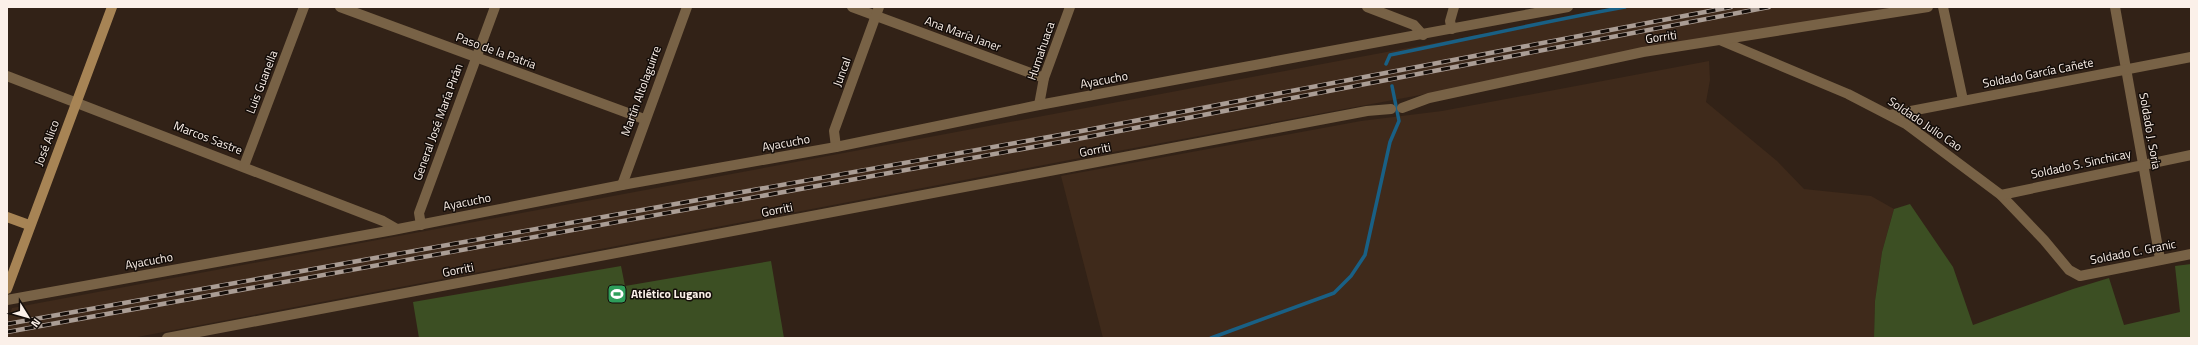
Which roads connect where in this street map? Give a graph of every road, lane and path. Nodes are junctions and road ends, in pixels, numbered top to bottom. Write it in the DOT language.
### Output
graph roads {
  1 [pos="112,7"];
  2 [pos="304,7"];
  3 [pos="340,7"];
  4 [pos="494,7"];
  5 [pos="686,7"];
  6 [pos="852,7"];
  7 [pos="1070,7"];
  8 [pos="1367,7"];
  9 [pos="1454,7"];
  10 [pos="1568,7"];
  11 [pos="1928,7"];
  12 [pos="1943,7"];
  13 [pos="2115,7"];
  14 [pos="878,11"];
  15 [pos="1452,29"];
  16 [pos="1423,35"];
  17 [pos="1722,41"];
  18 [pos="2191,57"];
  19 [pos="476,58"];
  20 [pos="2126,69"];
  21 [pos="7,76"];
  22 [pos="1044,78"];
  23 [pos="1963,100"];
  24 [pos="76,103"];
  25 [pos="1039,105"];
  26 [pos="1402,108"];
  27 [pos="1391,109"];
  28 [pos="1890,115"];
  29 [pos="644,119"];
  30 [pos="836,147"];
  31 [pos="2191,155"];
  32 [pos="2142,164"];
  33 [pos="244,166"];
  34 [pos="622,185"];
  35 [pos="2001,195"];
  36 [pos="7,217"];
  37 [pos="29,225"];
  38 [pos="421,225"];
  39 [pos="397,230"];
  40 [pos="2191,254"];
  41 [pos="2160,259"];
  42 [pos="2080,276"];
  43 [pos="7,289"];
  44 [pos="7,300"];
  45 [pos="167,338"];
  1 -- 24 [label="street, José Alico"];
  2 -- 33 [label="street, Luis Guanella"];
  3 -- 19 [label="street, Paso de la Patria"];
  4 -- 19 [label="street, General José María Pirán"];
  5 -- 29 [label="street, Martín Altolaguirre"];
  6 -- 14 [label="street, Ana María Janer"];
  7 -- 22 [label="street, Humahuaca"];
  8 -- 16 [label="street"];
  9 -- 15 [label="street"];
  10 -- 15 [label="street, Ayacucho"];
  11 -- 17 [label="street, Gorriti"];
  12 -- 23 [label="street"];
  13 -- 20 [label="street, Soldado J. Soria"];
  14 -- 22 [label="street, Ana María Janer"];
  14 -- 30 [label="street, Juncal"];
  15 -- 16 [label="street, Ayacucho"];
  16 -- 25 [label="street, Ayacucho"];
  17 -- 26 [label="street, Gorriti"];
  17 -- 28 [label="street, Soldado Julio Cao"];
  18 -- 20 [label="street, Soldado García Cañete"];
  19 -- 29 [label="street, Paso de la Patria"];
  19 -- 38 [label="street, General José María Pirán"];
  20 -- 23 [label="street, Soldado García Cañete"];
  20 -- 32 [label="street, Soldado J. Soria"];
  21 -- 24 [label="street, Marcos Sastre"];
  22 -- 25 [label="street, Humahuaca"];
  23 -- 28 [label="street, Soldado García Cañete"];
  24 -- 33 [label="street, Marcos Sastre"];
  24 -- 37 [label="street, José Alico"];
  25 -- 30 [label="street, Ayacucho"];
  27 -- 45 [label="street, Gorriti"];
  28 -- 35 [label="street, Soldado Julio Cao"];
  29 -- 34 [label="street, Martín Altolaguirre"];
  30 -- 34 [label="street, Ayacucho"];
  31 -- 32 [label="street, Soldado S. Sinchicay"];
  32 -- 35 [label="street, Soldado S. Sinchicay"];
  32 -- 41 [label="street, Soldado J. Soria"];
  33 -- 39 [label="street, Marcos Sastre"];
  34 -- 38 [label="street, Ayacucho"];
  35 -- 42 [label="street, Soldado Julio Cao"];
  36 -- 37 [label="street"];
  37 -- 43 [label="street, José Alico"];
  38 -- 39 [label="street, Ayacucho"];
  39 -- 44 [label="street, Ayacucho"];
  40 -- 41 [label="street, Soldado C. Granic"];
  41 -- 42 [label="street, Soldado C. Granic"];
}
